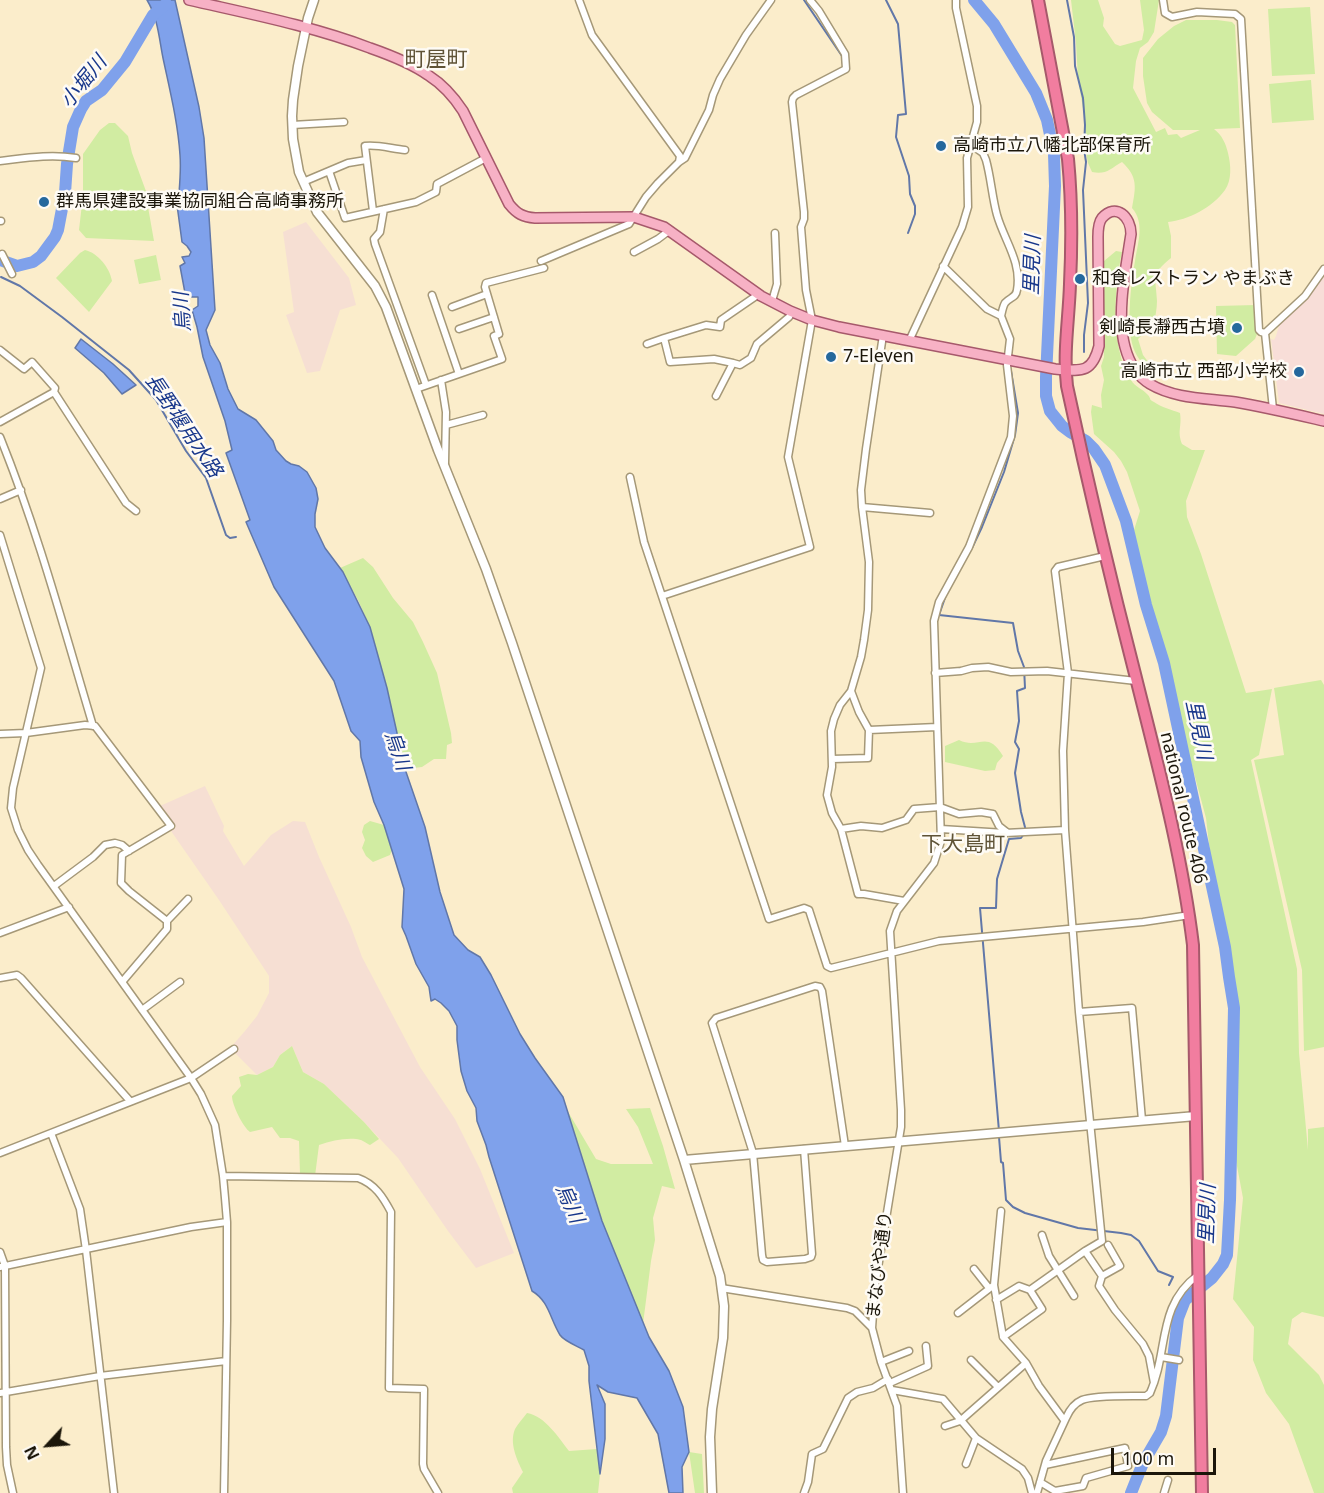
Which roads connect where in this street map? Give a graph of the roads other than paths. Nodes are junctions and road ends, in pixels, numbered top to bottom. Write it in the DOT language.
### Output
graph roads {
  1 [pos="189,0"];
  2 [pos="314,0"];
  3 [pos="579,0"];
  4 [pos="771,0"];
  5 [pos="810,0"];
  6 [pos="956,0"];
  7 [pos="1038,0"];
  8 [pos="1162,0"];
  9 [pos="306,28"];
  10 [pos="344,122"];
  11 [pos="292,125"];
  12 [pos="970,144"];
  13 [pos="405,150"];
  14 [pos="76,158"];
  15 [pos="486,158"];
  16 [pos="366,160"];
  17 [pos="0,161"];
  18 [pos="679,162"];
  19 [pos="329,171"];
  20 [pos="303,182"];
  21 [pos="384,209"];
  22 [pos="373,211"];
  23 [pos="634,217"];
  24 [pos="670,230"];
  25 [pos="775,233"];
  26 [pos="634,252"];
  27 [pos="1,253"];
  28 [pos="943,266"];
  29 [pos="1324,269"];
  30 [pos="12,274"];
  31 [pos="487,294"];
  32 [pos="759,294"];
  33 [pos="432,295"];
  34 [pos="772,302"];
  35 [pos="452,307"];
  36 [pos="792,312"];
  37 [pos="1001,316"];
  38 [pos="494,317"];
  39 [pos="812,320"];
  40 [pos="459,328"];
  41 [pos="1265,333"];
  42 [pos="883,335"];
  43 [pos="664,338"];
  44 [pos="909,341"];
  45 [pos="646,344"];
  46 [pos="0,350"];
  47 [pos="1008,360"];
  48 [pos="733,363"];
  49 [pos="1066,370"];
  50 [pos="459,374"];
  51 [pos="441,380"];
  52 [pos="426,385"];
  53 [pos="416,389"];
  54 [pos="54,392"];
  55 [pos="716,396"];
  56 [pos="1273,409"];
  57 [pos="483,415"];
  58 [pos="1324,421"];
  59 [pos="0,422"];
  60 [pos="446,425"];
  61 [pos="0,437"];
  62 [pos="445,467"];
  63 [pos="630,477"];
  64 [pos="21,490"];
  65 [pos="0,499"];
  66 [pos="862,507"];
  67 [pos="136,511"];
  68 [pos="930,513"];
  69 [pos="0,535"];
  70 [pos="1105,556"];
  71 [pos="662,596"];
  72 [pos="1068,672"];
  73 [pos="935,673"];
  74 [pos="1136,681"];
  75 [pos="851,691"];
  76 [pos="93,726"];
  77 [pos="937,727"];
  78 [pos="869,730"];
  79 [pos="26,733"];
  80 [pos="0,734"];
  81 [pos="832,759"];
  82 [pos="939,807"];
  83 [pos="941,829"];
  84 [pos="841,830"];
  85 [pos="1065,830"];
  86 [pos="1008,833"];
  87 [pos="129,851"];
  88 [pos="54,886"];
  89 [pos="188,899"];
  90 [pos="904,901"];
  91 [pos="69,907"];
  92 [pos="1190,915"];
  93 [pos="167,921"];
  94 [pos="1072,928"];
  95 [pos="0,933"];
  96 [pos="892,952"];
  97 [pos="0,978"];
  98 [pos="122,982"];
  99 [pos="180,982"];
  100 [pos="142,1010"];
  101 [pos="1079,1012"];
  102 [pos="234,1049"];
  103 [pos="191,1077"];
  104 [pos="130,1101"];
  105 [pos="1196,1116"];
  106 [pos="1142,1120"];
  107 [pos="1091,1124"];
  108 [pos="51,1133"];
  109 [pos="898,1142"];
  110 [pos="846,1146"];
  111 [pos="804,1149"];
  112 [pos="0,1153"];
  113 [pos="753,1153"];
  114 [pos="684,1160"];
  115 [pos="223,1176"];
  116 [pos="1001,1210"];
  117 [pos="227,1222"];
  118 [pos="1042,1235"];
  119 [pos="1108,1245"];
  120 [pos="86,1250"];
  121 [pos="1085,1251"];
  122 [pos="0,1252"];
  123 [pos="3,1267"];
  124 [pos="974,1269"];
  125 [pos="1058,1271"];
  126 [pos="1102,1276"];
  127 [pos="1199,1277"];
  128 [pos="992,1286"];
  129 [pos="721,1288"];
  130 [pos="1030,1290"];
  131 [pos="1074,1296"];
  132 [pos="996,1300"];
  133 [pos="958,1313"];
  134 [pos="872,1328"];
  135 [pos="1003,1337"];
  136 [pos="926,1346"];
  137 [pos="909,1351"];
  138 [pos="1162,1357"];
  139 [pos="971,1360"];
  140 [pos="1178,1360"];
  141 [pos="226,1361"];
  142 [pos="881,1362"];
  143 [pos="1026,1363"];
  144 [pos="100,1376"];
  145 [pos="1154,1383"];
  146 [pos="890,1384"];
  147 [pos="998,1387"];
  148 [pos="3,1393"];
  149 [pos="1064,1420"];
  150 [pos="960,1421"];
  151 [pos="945,1426"];
  152 [pos="976,1438"];
  153 [pos="966,1464"];
  154 [pos="1045,1466"];
  155 [pos="1168,1480"];
  156 [pos="1040,1482"];
  157 [pos="13,1493"];
  158 [pos="114,1493"];
  159 [pos="225,1493"];
  160 [pos="438,1493"];
  161 [pos="711,1493"];
  162 [pos="804,1493"];
  163 [pos="903,1493"];
  164 [pos="1034,1493"];
  165 [pos="1164,1493"];
  166 [pos="1202,1493"];
  1 -- 9 [label="main road"];
  2 -- 9 [label="street"];
  3 -- 18 [label="street"];
  4 -- 18 [label="street"];
  5 -- 39 [label="street"];
  6 -- 12 [label="street"];
  7 -- 49 [label="highway"];
  8 -- 41 [label="street"];
  9 -- 11 [label="street"];
  9 -- 15 [label="main road"];
  10 -- 11 [label="street"];
  11 -- 20 [label="street"];
  12 -- 28 [label="street"];
  12 -- 37 [label="street"];
  13 -- 16 [label="street"];
  14 -- 17 [label="street"];
  15 -- 21 [label="street"];
  15 -- 23 [label="main road"];
  16 -- 19 [label="street"];
  16 -- 22 [label="street"];
  18 -- 23 [label="street"];
  19 -- 20 [label="street"];
  19 -- 22 [label="street"];
  20 -- 53 [label="street"];
  21 -- 22 [label="street"];
  21 -- 52 [label="street"];
  23 -- 24 [label="main road"];
  23 -- 31 [label="street"];
  24 -- 26 [label="street"];
  24 -- 32 [label="main road"];
  25 -- 34 [label="street"];
  27 -- 30 [label="street"];
  28 -- 37 [label="street"];
  28 -- 44 [label="street"];
  29 -- 41 [label="street"];
  31 -- 35 [label="street"];
  31 -- 38 [label="street"];
  32 -- 34 [label="main road"];
  32 -- 43 [label="street"];
  33 -- 50 [label="street"];
  34 -- 36 [label="main road"];
  36 -- 39 [label="main road"];
  36 -- 48 [label="street"];
  37 -- 47 [label="street, まなびや通り"];
  38 -- 40 [label="street"];
  38 -- 50 [label="street"];
  39 -- 42 [label="main road"];
  39 -- 71 [label="street"];
  41 -- 56 [label="street"];
  42 -- 44 [label="main road"];
  42 -- 66 [label="street"];
  43 -- 45 [label="street"];
  43 -- 48 [label="street"];
  44 -- 47 [label="main road"];
  46 -- 54 [label="street"];
  47 -- 49 [label="main road"];
  47 -- 73 [label="street, まなびや通り"];
  48 -- 55 [label="street"];
  49 -- 56 [label="main road"];
  49 -- 70 [label="highway, national route 406"];
  50 -- 51 [label="street"];
  51 -- 52 [label="street"];
  51 -- 60 [label="street"];
  52 -- 53 [label="street"];
  53 -- 62 [label="street"];
  54 -- 59 [label="street"];
  54 -- 67 [label="street"];
  56 -- 58 [label="main road"];
  57 -- 60 [label="street"];
  60 -- 62 [label="street"];
  61 -- 64 [label="street"];
  62 -- 114 [label="street"];
  63 -- 71 [label="street"];
  64 -- 65 [label="street"];
  64 -- 76 [label="street"];
  66 -- 68 [label="street"];
  66 -- 75 [label="street"];
  69 -- 79 [label="street"];
  70 -- 72 [label="street"];
  70 -- 74 [label="highway, national route 406"];
  71 -- 96 [label="street"];
  72 -- 73 [label="street"];
  72 -- 74 [label="street"];
  72 -- 85 [label="street"];
  73 -- 77 [label="street, まなびや通り"];
  74 -- 92 [label="highway, national route 406"];
  75 -- 78 [label="street"];
  75 -- 81 [label="street"];
  76 -- 79 [label="street"];
  76 -- 87 [label="street"];
  77 -- 78 [label="street"];
  77 -- 82 [label="street, まなびや通り"];
  78 -- 81 [label="street"];
  79 -- 80 [label="street"];
  79 -- 88 [label="street"];
  81 -- 84 [label="street"];
  82 -- 83 [label="street, まなびや通り"];
  82 -- 84 [label="street"];
  82 -- 86 [label="street"];
  83 -- 86 [label="street"];
  83 -- 90 [label="street, まなびや通り"];
  84 -- 90 [label="street"];
  85 -- 86 [label="street"];
  85 -- 94 [label="street"];
  87 -- 88 [label="street"];
  87 -- 93 [label="street"];
  88 -- 91 [label="street"];
  89 -- 93 [label="street"];
  90 -- 96 [label="street, まなびや通り"];
  91 -- 95 [label="street"];
  91 -- 98 [label="street"];
  92 -- 94 [label="street"];
  92 -- 105 [label="highway, national route 406"];
  93 -- 98 [label="street"];
  94 -- 96 [label="street"];
  94 -- 101 [label="street"];
  96 -- 109 [label="street, まなびや通り"];
  97 -- 104 [label="street"];
  98 -- 100 [label="street"];
  99 -- 100 [label="street"];
  100 -- 103 [label="street"];
  101 -- 106 [label="street"];
  101 -- 107 [label="street"];
  102 -- 103 [label="street"];
  103 -- 104 [label="street"];
  103 -- 115 [label="street"];
  104 -- 108 [label="street"];
  105 -- 106 [label="street"];
  105 -- 127 [label="highway, national route 406"];
  106 -- 107 [label="street"];
  107 -- 109 [label="street"];
  107 -- 121 [label="street"];
  108 -- 112 [label="street"];
  108 -- 120 [label="street"];
  109 -- 110 [label="street"];
  109 -- 134 [label="street, まなびや通り"];
  110 -- 111 [label="street"];
  110 -- 113 [label="street"];
  111 -- 113 [label="street"];
  111 -- 113 [label="street"];
  113 -- 114 [label="street"];
  114 -- 129 [label="street"];
  115 -- 117 [label="street"];
  115 -- 160 [label="street"];
  116 -- 128 [label="street"];
  117 -- 120 [label="street"];
  117 -- 141 [label="street"];
  118 -- 125 [label="street"];
  119 -- 126 [label="street"];
  120 -- 123 [label="street"];
  120 -- 144 [label="street"];
  121 -- 125 [label="street"];
  121 -- 126 [label="street"];
  122 -- 123 [label="street"];
  123 -- 148 [label="street"];
  124 -- 128 [label="street"];
  125 -- 130 [label="street"];
  125 -- 131 [label="street"];
  126 -- 145 [label="street"];
  127 -- 138 [label="street"];
  127 -- 166 [label="highway, national route 406"];
  128 -- 132 [label="street"];
  128 -- 133 [label="street"];
  129 -- 134 [label="street"];
  129 -- 161 [label="street"];
  130 -- 132 [label="street"];
  130 -- 135 [label="street"];
  132 -- 135 [label="street"];
  134 -- 142 [label="street, まなびや通り"];
  135 -- 143 [label="street"];
  136 -- 146 [label="street"];
  137 -- 142 [label="street"];
  138 -- 140 [label="street"];
  138 -- 145 [label="street"];
  139 -- 147 [label="street"];
  141 -- 144 [label="street"];
  141 -- 159 [label="street"];
  142 -- 146 [label="street, まなびや通り"];
  143 -- 147 [label="street"];
  143 -- 149 [label="street"];
  144 -- 148 [label="street"];
  144 -- 158 [label="street"];
  145 -- 149 [label="street"];
  146 -- 150 [label="street"];
  146 -- 162 [label="street"];
  146 -- 163 [label="street, まなびや通り"];
  147 -- 150 [label="street"];
  148 -- 157 [label="street"];
  149 -- 154 [label="street"];
  150 -- 151 [label="street"];
  150 -- 152 [label="street"];
  152 -- 153 [label="street"];
  152 -- 164 [label="street"];
  154 -- 156 [label="street"];
  154 -- 156 [label="street"];
  155 -- 165 [label="street"];
  156 -- 164 [label="street"];
}
